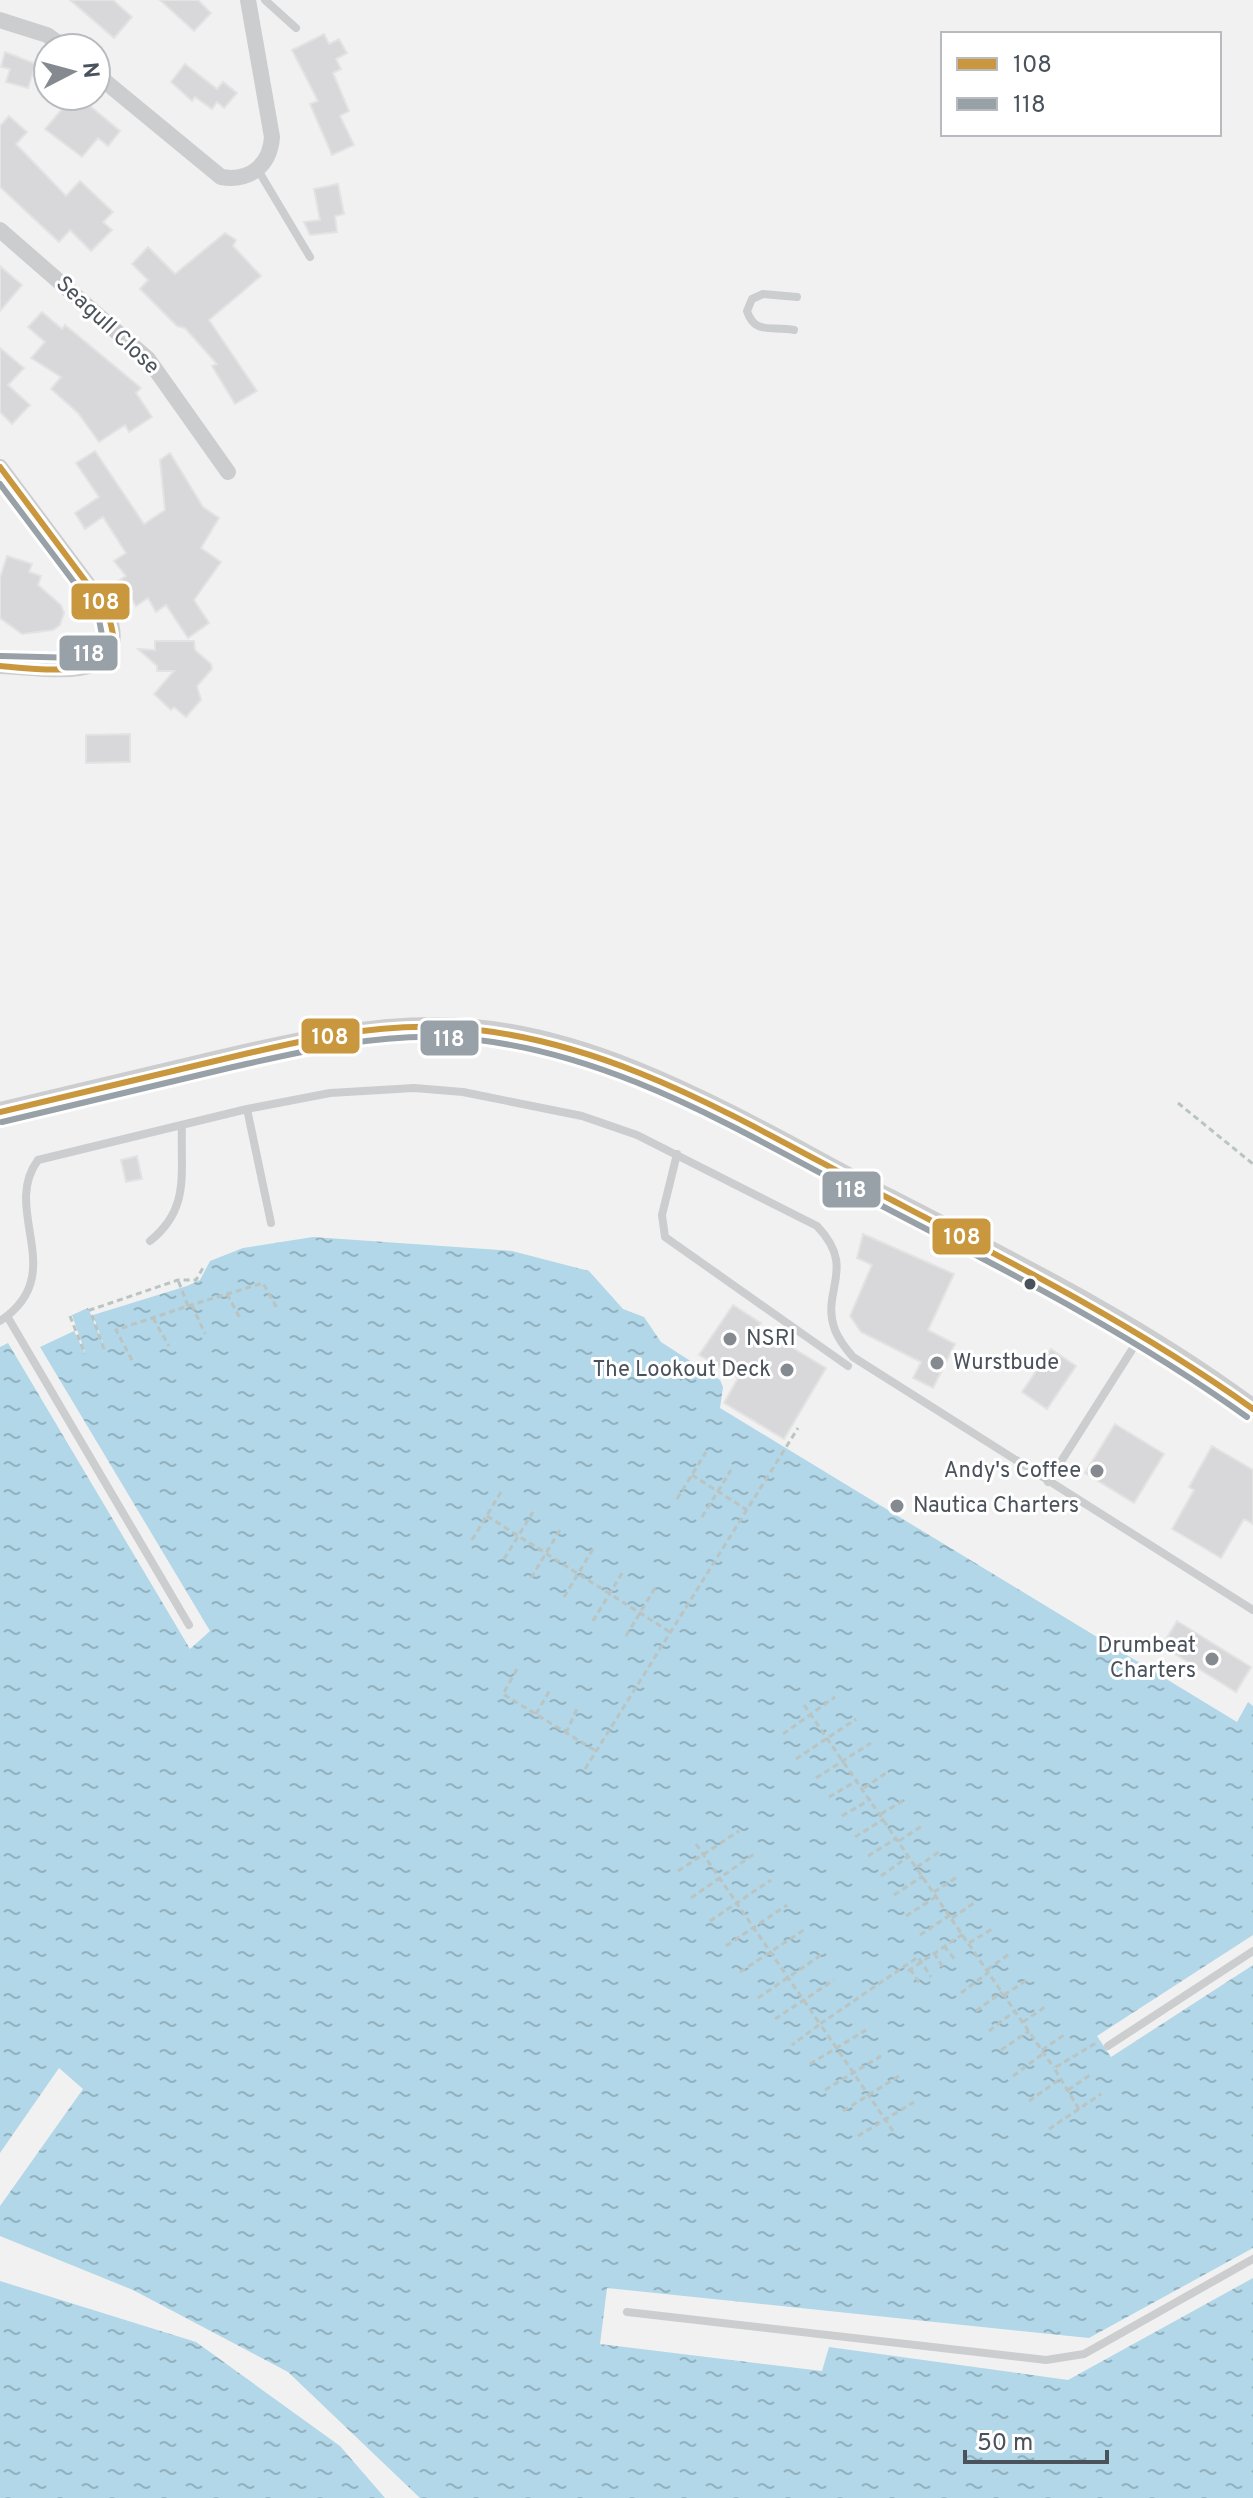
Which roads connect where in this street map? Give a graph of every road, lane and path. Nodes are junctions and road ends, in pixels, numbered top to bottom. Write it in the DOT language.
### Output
graph roads {
  1 [pos="248,0"];
  2 [pos="265,0"];
  3 [pos="0,20"];
  4 [pos="296,28"];
  5 [pos="38,32"];
  6 [pos="112,87"];
  7 [pos="258,170"];
  8 [pos="0,230"];
  9 [pos="310,257"];
  10 [pos="797,297"];
  11 [pos="794,330"];
  12 [pos="0,467"];
  13 [pos="228,472"];
  14 [pos="0,666"];
  15 [pos="1178,1103"];
  16 [pos="247,1109"];
  17 [pos="0,1112"];
  18 [pos="182,1125"];
  19 [pos="677,1154"];
  20 [pos="1253,1164"];
  21 [pos="271,1223"];
  22 [pos="150,1241"];
  23 [pos="204,1266"];
  24 [pos="178,1280"];
  25 [pos="227,1294"];
  26 [pos="190,1305"];
  27 [pos="278,1310"];
  28 [pos="70,1316"];
  29 [pos="4,1318"];
  30 [pos="153,1318"];
  31 [pos="241,1320"];
  32 [pos="1142,1333"];
  33 [pos="205,1334"];
  34 [pos="169,1346"];
  35 [pos="104,1349"];
  36 [pos="85,1354"];
  37 [pos="132,1360"];
  38 [pos="848,1366"];
  39 [pos="1253,1409"];
  40 [pos="798,1428"];
  41 [pos="706,1452"];
  42 [pos="731,1470"];
  43 [pos="692,1475"];
  44 [pos="1048,1482"];
  45 [pos="501,1492"];
  46 [pos="677,1499"];
  47 [pos="747,1510"];
  48 [pos="533,1512"];
  49 [pos="487,1516"];
  50 [pos="702,1517"];
  51 [pos="560,1530"];
  52 [pos="472,1540"];
  53 [pos="593,1549"];
  54 [pos="504,1559"];
  55 [pos="624,1570"];
  56 [pos="531,1578"];
  57 [pos="655,1588"];
  58 [pos="564,1597"];
  59 [pos="1253,1610"];
  60 [pos="593,1621"];
  61 [pos="189,1625"];
  62 [pos="670,1632"];
  63 [pos="626,1636"];
  64 [pos="517,1669"];
  65 [pos="550,1690"];
  66 [pos="835,1697"];
  67 [pos="804,1705"];
  68 [pos="577,1709"];
  69 [pos="536,1714"];
  70 [pos="856,1719"];
  71 [pos="566,1733"];
  72 [pos="783,1734"];
  73 [pos="871,1743"];
  74 [pos="596,1751"];
  75 [pos="796,1759"];
  76 [pos="585,1769"];
  77 [pos="886,1773"];
  78 [pos="816,1778"];
  79 [pos="858,1780"];
  80 [pos="864,1788"];
  81 [pos="829,1797"];
  82 [pos="871,1799"];
  83 [pos="904,1800"];
  84 [pos="842,1816"];
  85 [pos="883,1816"];
  86 [pos="922,1826"];
  87 [pos="739,1831"];
  88 [pos="855,1837"];
  89 [pos="898,1839"];
  90 [pos="696,1844"];
  91 [pos="939,1852"];
  92 [pos="703,1854"];
  93 [pos="754,1854"];
  94 [pos="868,1856"];
  95 [pos="909,1856"];
  96 [pos="917,1867"];
  97 [pos="678,1871"];
  98 [pos="881,1876"];
  99 [pos="923,1876"];
  100 [pos="957,1877"];
  101 [pos="771,1880"];
  102 [pos="935,1894"];
  103 [pos="894,1895"];
  104 [pos="691,1898"];
  105 [pos="974,1903"];
  106 [pos="787,1905"];
  107 [pos="906,1916"];
  108 [pos="951,1916"];
  109 [pos="710,1921"];
  110 [pos="992,1929"];
  111 [pos="804,1930"];
  112 [pos="963,1934"];
  113 [pos="920,1935"];
  114 [pos="969,1943"];
  115 [pos="726,1946"];
  116 [pos="944,1946"];
  117 [pos="1253,1951"];
  118 [pos="934,1953"];
  119 [pos="1009,1954"];
  120 [pos="821,1955"];
  121 [pos="956,1961"];
  122 [pos="921,1962"];
  123 [pos="944,1969"];
  124 [pos="988,1971"];
  125 [pos="740,1972"];
  126 [pos="931,1977"];
  127 [pos="834,1980"];
  128 [pos="1027,1980"];
  129 [pos="921,1985"];
  130 [pos="961,1993"];
  131 [pos="1003,1994"];
  132 [pos="758,1998"];
  133 [pos="1045,2007"];
  134 [pos="976,2011"];
  135 [pos="1015,2011"];
  136 [pos="775,2019"];
  137 [pos="1023,2022"];
  138 [pos="820,2024"];
  139 [pos="866,2030"];
  140 [pos="989,2031"];
  141 [pos="1029,2031"];
  142 [pos="1064,2035"];
  143 [pos="1108,2041"];
  144 [pos="792,2045"];
  145 [pos="1001,2050"];
  146 [pos="1043,2052"];
  147 [pos="881,2056"];
  148 [pos="810,2064"];
  149 [pos="1054,2068"];
  150 [pos="1090,2075"];
  151 [pos="899,2076"];
  152 [pos="1013,2076"];
  153 [pos="1060,2079"];
  154 [pos="825,2090"];
  155 [pos="1068,2090"];
  156 [pos="1101,2094"];
  157 [pos="1029,2101"];
  158 [pos="914,2102"];
  159 [pos="1079,2109"];
  160 [pos="843,2111"];
  161 [pos="1049,2129"];
  162 [pos="893,2131"];
  163 [pos="858,2136"];
  164 [pos="1253,2259"];
  165 [pos="627,2312"];
  1 -- 7 [label="street"];
  2 -- 4 [label="lane"];
  3 -- 5 [label="street"];
  6 -- 7 [label="street"];
  7 -- 9 [label="lane"];
  8 -- 13 [label="street, Seagull Close"];
  10 -- 11 [label="lane"];
  12 -- 14 [label="street"];
  15 -- 20 [label="path"];
  16 -- 18 [label="lane"];
  16 -- 19 [label="lane"];
  16 -- 21 [label="lane"];
  17 -- 32 [label="street"];
  18 -- 22 [label="lane"];
  18 -- 29 [label="lane"];
  19 -- 38 [label="lane"];
  19 -- 44 [label="lane"];
  23 -- 24 [label="path"];
  24 -- 26 [label="path"];
  24 -- 35 [label="path"];
  25 -- 26 [label="path"];
  25 -- 27 [label="path"];
  25 -- 31 [label="path"];
  26 -- 30 [label="path"];
  26 -- 33 [label="path"];
  28 -- 36 [label="path"];
  29 -- 61 [label="lane"];
  30 -- 34 [label="path"];
  30 -- 37 [label="path"];
  32 -- 39 [label="street"];
  32 -- 44 [label="lane"];
  40 -- 47 [label="path"];
  41 -- 43 [label="path"];
  42 -- 50 [label="path"];
  43 -- 46 [label="path"];
  43 -- 47 [label="path"];
  44 -- 59 [label="lane"];
  45 -- 49 [label="path"];
  47 -- 62 [label="path"];
  48 -- 54 [label="path"];
  49 -- 52 [label="path"];
  49 -- 62 [label="path"];
  51 -- 56 [label="path"];
  53 -- 58 [label="path"];
  55 -- 60 [label="path"];
  57 -- 63 [label="path"];
  62 -- 74 [label="path"];
  64 -- 69 [label="path"];
  65 -- 69 [label="path"];
  66 -- 72 [label="path"];
  67 -- 79 [label="path"];
  68 -- 71 [label="path"];
  69 -- 71 [label="path"];
  70 -- 75 [label="path"];
  71 -- 74 [label="path"];
  73 -- 78 [label="path"];
  74 -- 76 [label="path"];
  77 -- 80 [label="path"];
  79 -- 80 [label="path"];
  79 -- 81 [label="path"];
  80 -- 82 [label="path"];
  82 -- 84 [label="path"];
  82 -- 85 [label="path"];
  83 -- 85 [label="path"];
  85 -- 88 [label="path"];
  85 -- 89 [label="path"];
  86 -- 89 [label="path"];
  87 -- 92 [label="path"];
  89 -- 94 [label="path"];
  89 -- 95 [label="path"];
  90 -- 92 [label="path"];
  91 -- 96 [label="path"];
  92 -- 97 [label="path"];
  92 -- 138 [label="path"];
  93 -- 104 [label="path"];
  95 -- 96 [label="path"];
  95 -- 98 [label="path"];
  96 -- 99 [label="path"];
  99 -- 102 [label="path"];
  99 -- 103 [label="path"];
  100 -- 102 [label="path"];
  101 -- 109 [label="path"];
  102 -- 107 [label="path"];
  102 -- 108 [label="path"];
  105 -- 108 [label="path"];
  106 -- 115 [label="path"];
  108 -- 112 [label="path"];
  108 -- 113 [label="path"];
  110 -- 114 [label="path"];
  111 -- 125 [label="path"];
  112 -- 114 [label="path"];
  112 -- 116 [label="path"];
  114 -- 124 [label="path"];
  116 -- 118 [label="path"];
  116 -- 121 [label="path"];
  117 -- 143 [label="lane"];
  118 -- 122 [label="path"];
  118 -- 123 [label="path"];
  119 -- 124 [label="path"];
  120 -- 132 [label="path"];
  122 -- 126 [label="path"];
  122 -- 129 [label="path"];
  122 -- 138 [label="path"];
  124 -- 130 [label="path"];
  124 -- 131 [label="path"];
  127 -- 136 [label="path"];
  128 -- 131 [label="path"];
  131 -- 134 [label="path"];
  131 -- 135 [label="path"];
  133 -- 137 [label="path"];
  135 -- 140 [label="path"];
  135 -- 141 [label="path"];
  138 -- 144 [label="path"];
  138 -- 162 [label="path"];
  139 -- 148 [label="path"];
  141 -- 145 [label="path"];
  141 -- 146 [label="path"];
  142 -- 146 [label="path"];
  143 -- 149 [label="path"];
  146 -- 149 [label="path"];
  146 -- 152 [label="path"];
  147 -- 154 [label="path"];
  149 -- 153 [label="path"];
  150 -- 155 [label="path"];
  151 -- 160 [label="path"];
  153 -- 155 [label="path"];
  153 -- 157 [label="path"];
  155 -- 159 [label="path"];
  156 -- 159 [label="path"];
  158 -- 163 [label="path"];
  159 -- 161 [label="path"];
  164 -- 165 [label="lane"];
}
